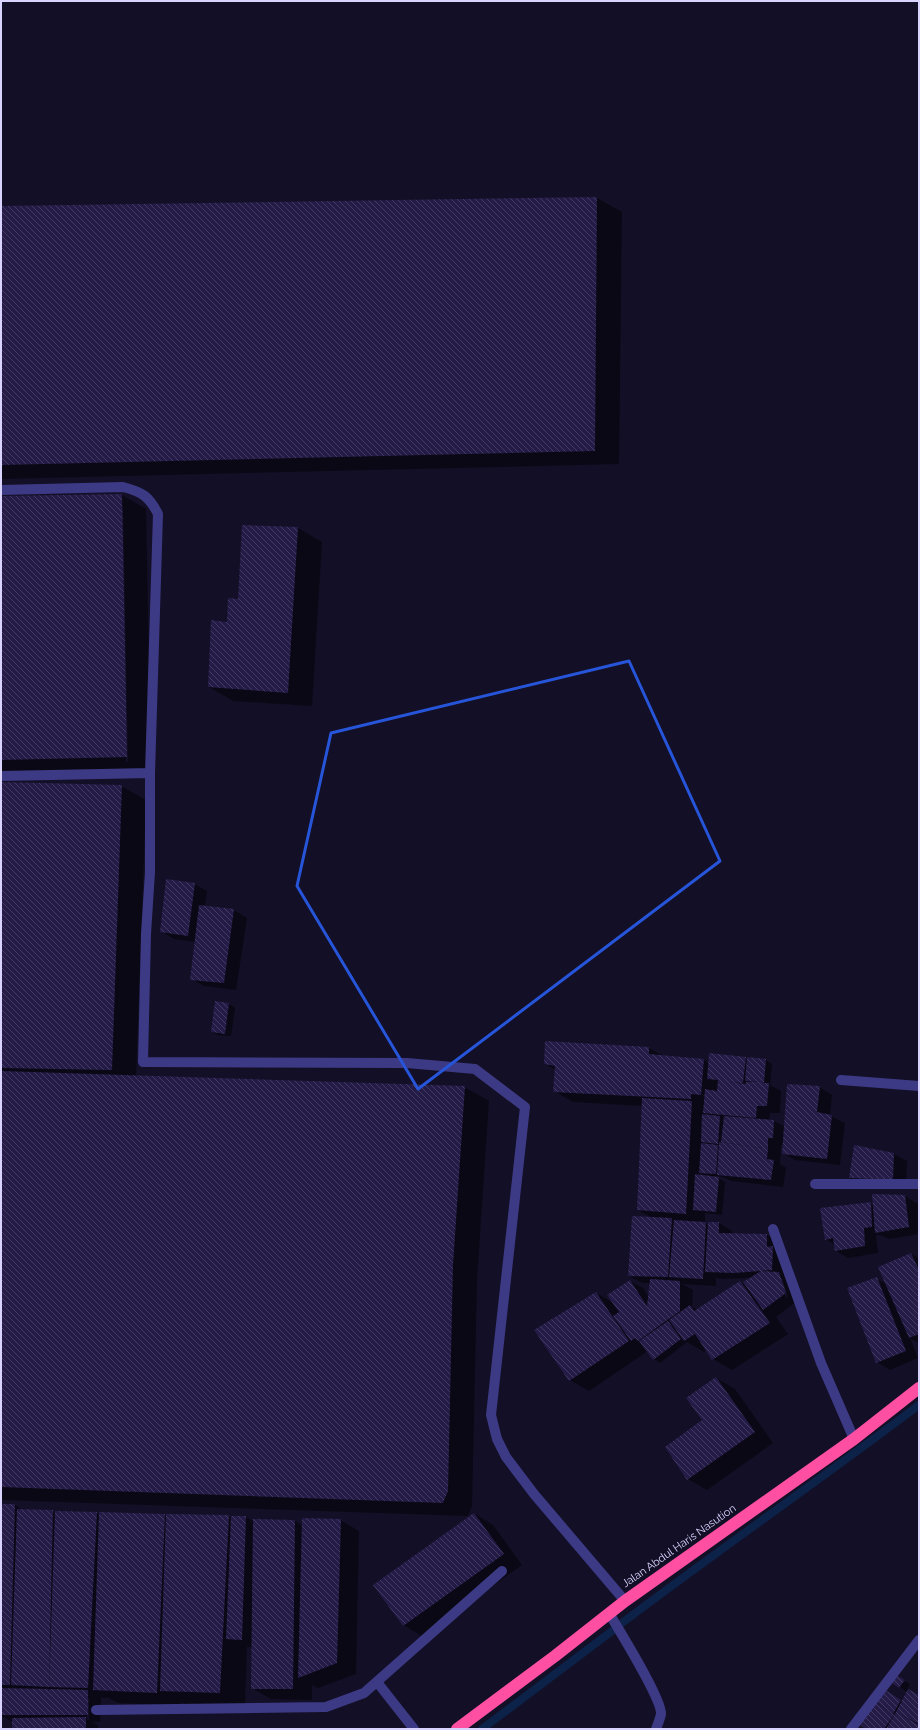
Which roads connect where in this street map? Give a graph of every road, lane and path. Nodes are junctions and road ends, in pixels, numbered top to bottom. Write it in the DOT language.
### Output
graph roads {
  1 [pos="1,490"];
  2 [pos="150,773"];
  3 [pos="1,776"];
  4 [pos="841,1080"];
  5 [pos="919,1086"];
  6 [pos="815,1184"];
  7 [pos="919,1184"];
  8 [pos="773,1229"];
  9 [pos="919,1388"];
  10 [pos="854,1438"];
  11 [pos="502,1571"];
  12 [pos="625,1601"];
  13 [pos="609,1613"];
  14 [pos="919,1640"];
  15 [pos="377,1682"];
  16 [pos="96,1710"];
  17 [pos="414,1729"];
  18 [pos="457,1729"];
  19 [pos="656,1729"];
  20 [pos="851,1729"];
  1 -- 2 [label="street"];
  2 -- 3 [label="street"];
  2 -- 12 [label="street"];
  4 -- 5 [label="street"];
  6 -- 7 [label="street"];
  8 -- 10 [label="street"];
  9 -- 10 [label="highway, Jalan Abdul Haris Nasution"];
  10 -- 12 [label="highway, Jalan Abdul Haris Nasution"];
  11 -- 15 [label="street"];
  12 -- 13 [label="highway, Jalan Abdul Haris Nasution"];
  13 -- 18 [label="highway, Jalan Abdul Haris Nasution"];
  13 -- 19 [label="street"];
  14 -- 20 [label="street"];
  15 -- 16 [label="street"];
  15 -- 17 [label="street"];
}
